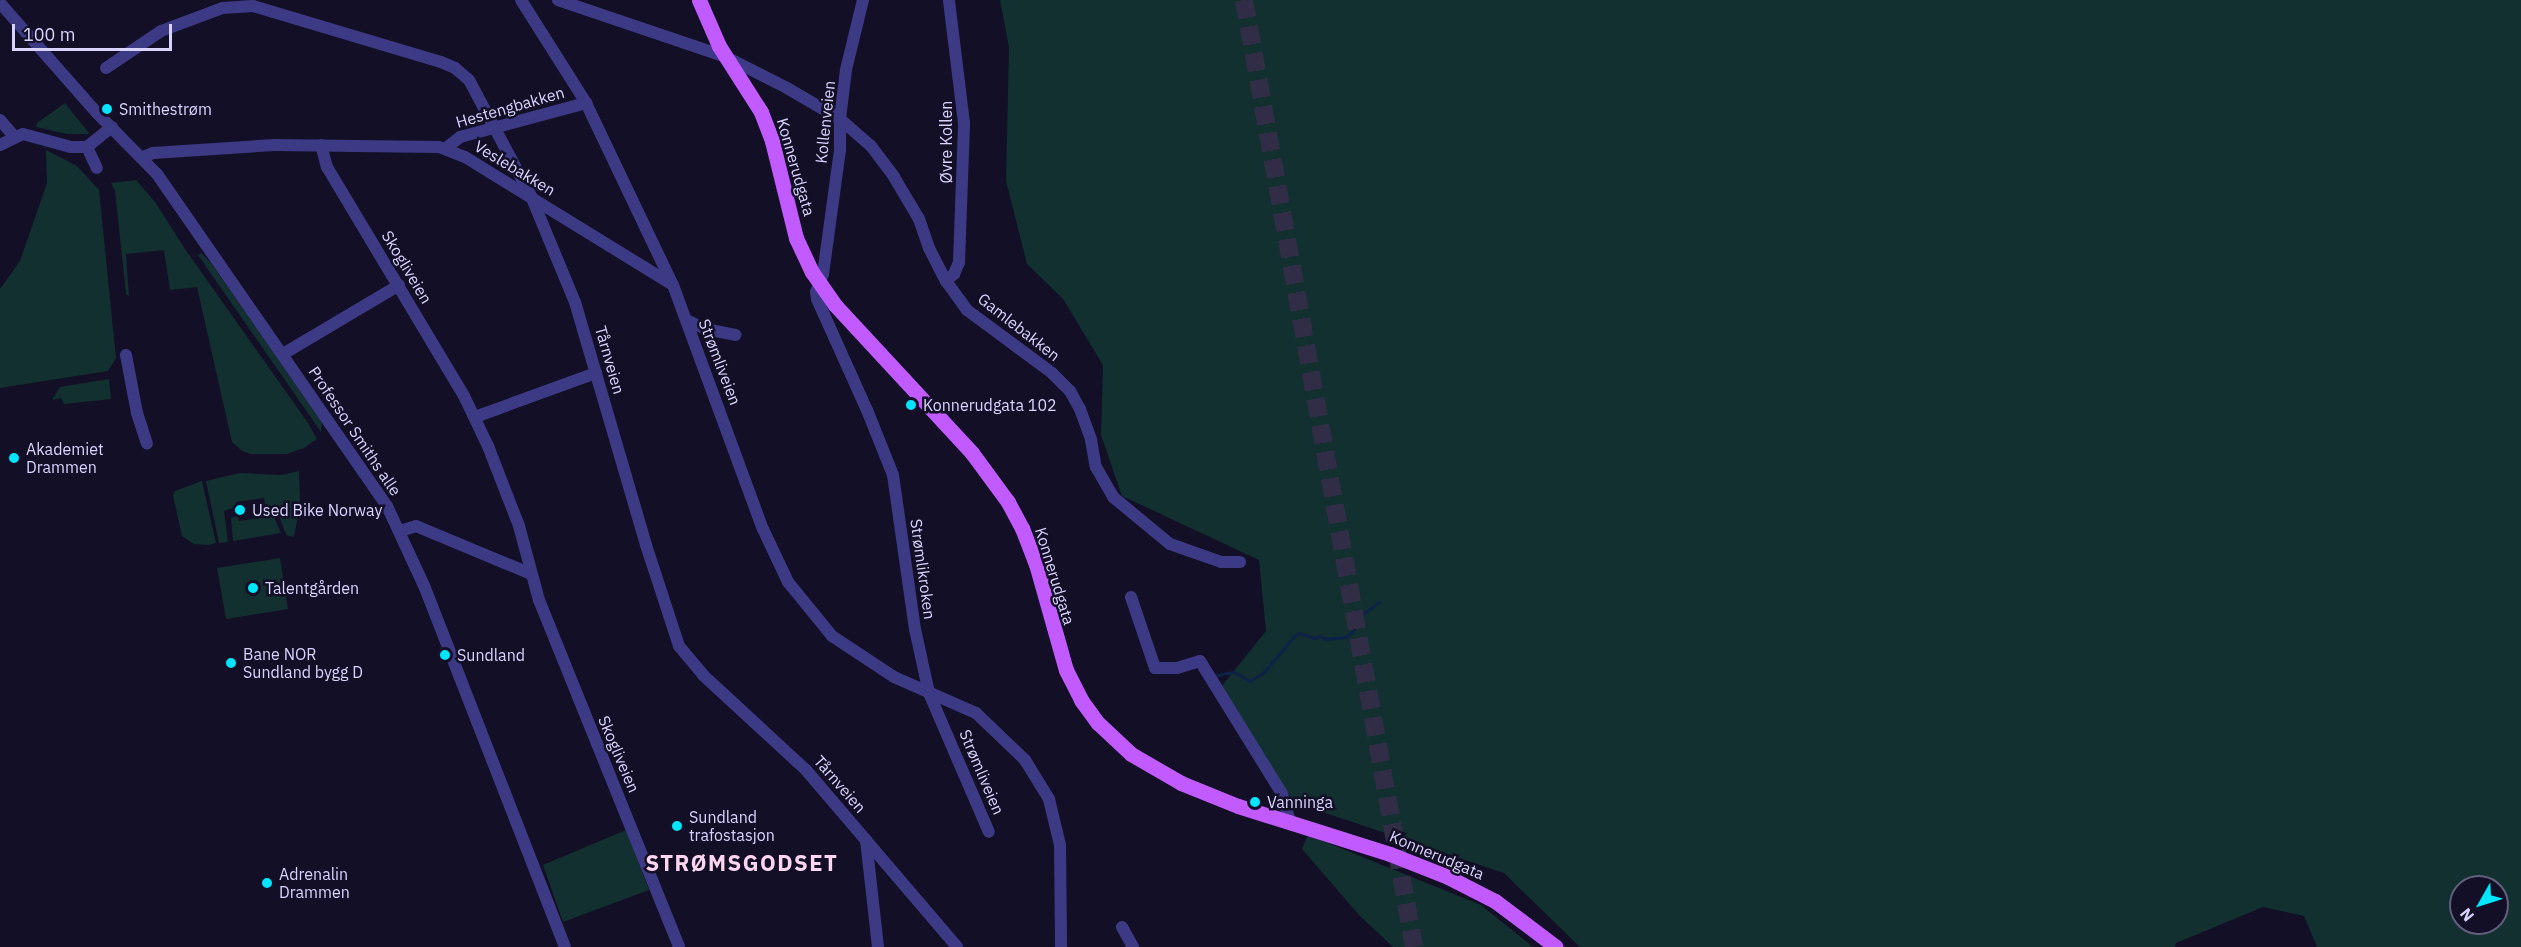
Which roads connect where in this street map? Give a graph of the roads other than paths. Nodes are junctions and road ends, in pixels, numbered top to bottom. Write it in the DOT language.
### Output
graph roads {
  1 [pos="521,0"];
  2 [pos="558,0"];
  3 [pos="699,0"];
  4 [pos="863,0"];
  5 [pos="949,0"];
  6 [pos="0,3"];
  7 [pos="717,57"];
  8 [pos="106,68"];
  9 [pos="586,103"];
  10 [pos="840,119"];
  11 [pos="0,120"];
  12 [pos="112,127"];
  13 [pos="496,127"];
  14 [pos="14,136"];
  15 [pos="0,145"];
  16 [pos="321,145"];
  17 [pos="87,147"];
  18 [pos="446,148"];
  19 [pos="143,158"];
  20 [pos="97,168"];
  21 [pos="531,196"];
  22 [pos="946,281"];
  23 [pos="819,283"];
  24 [pos="399,285"];
  25 [pos="673,285"];
  26 [pos="686,320"];
  27 [pos="735,335"];
  28 [pos="283,354"];
  29 [pos="126,355"];
  30 [pos="596,373"];
  31 [pos="475,417"];
  32 [pos="147,443"];
  33 [pos="884,449"];
  34 [pos="400,531"];
  35 [pos="1240,562"];
  36 [pos="530,573"];
  37 [pos="1131,597"];
  38 [pos="929,693"];
  39 [pos="1290,822"];
  40 [pos="989,832"];
  41 [pos="866,840"];
  42 [pos="1122,927"];
  43 [pos="565,947"];
  44 [pos="680,947"];
  45 [pos="878,947"];
  46 [pos="957,947"];
  47 [pos="1061,947"];
  48 [pos="1133,947"];
  49 [pos="1556,947"];
  1 -- 9 [label="street, Strømliveien"];
  2 -- 7 [label="street, Gamlebakken"];
  3 -- 7 [label="main road, Konnerudgata"];
  4 -- 10 [label="street, Kollenveien"];
  5 -- 22 [label="street, Øvre Kollen"];
  6 -- 12 [label="street, Professor Smiths alle"];
  7 -- 10 [label="street, Gamlebakken"];
  7 -- 23 [label="main road, Konnerudgata"];
  8 -- 13 [label="street, Tårnveien"];
  9 -- 13 [label="street, Hestengbakken"];
  9 -- 25 [label="street, Strømliveien"];
  10 -- 22 [label="street, Gamlebakken"];
  10 -- 23 [label="street, Kollenveien"];
  11 -- 14 [label="street"];
  12 -- 17 [label="street"];
  12 -- 19 [label="street, Professor Smiths alle"];
  13 -- 18 [label="street, Hestengbakken"];
  13 -- 21 [label="street, Tårnveien"];
  14 -- 15 [label="street"];
  14 -- 17 [label="street"];
  16 -- 18 [label="street, Veslebakken"];
  16 -- 19 [label="street"];
  16 -- 24 [label="street, Skogliveien"];
  17 -- 20 [label="street"];
  18 -- 21 [label="street, Veslebakken"];
  19 -- 28 [label="street, Professor Smiths alle"];
  21 -- 25 [label="street, Veslebakken"];
  21 -- 30 [label="street, Tårnveien"];
  22 -- 35 [label="street, Gamlebakken"];
  23 -- 33 [label="street, Konnerudgata"];
  23 -- 39 [label="main road, Konnerudgata"];
  24 -- 28 [label="street"];
  24 -- 31 [label="street, Skogliveien"];
  25 -- 26 [label="street, Strømliveien"];
  26 -- 27 [label="street"];
  26 -- 38 [label="street, Strømliveien"];
  28 -- 34 [label="street, Professor Smiths alle"];
  29 -- 32 [label="street"];
  30 -- 31 [label="street"];
  30 -- 41 [label="street, Tårnveien"];
  31 -- 36 [label="street, Skogliveien"];
  33 -- 38 [label="street, Strømlikroken"];
  34 -- 36 [label="street"];
  34 -- 43 [label="street, Professor Smiths alle"];
  36 -- 44 [label="street, Skogliveien"];
  37 -- 39 [label="street"];
  38 -- 40 [label="street, Strømliveien"];
  38 -- 47 [label="street, Strømliveien"];
  39 -- 49 [label="main road, Konnerudgata"];
  41 -- 45 [label="street"];
  41 -- 46 [label="street, Tårnveien"];
  42 -- 48 [label="street"];
}
